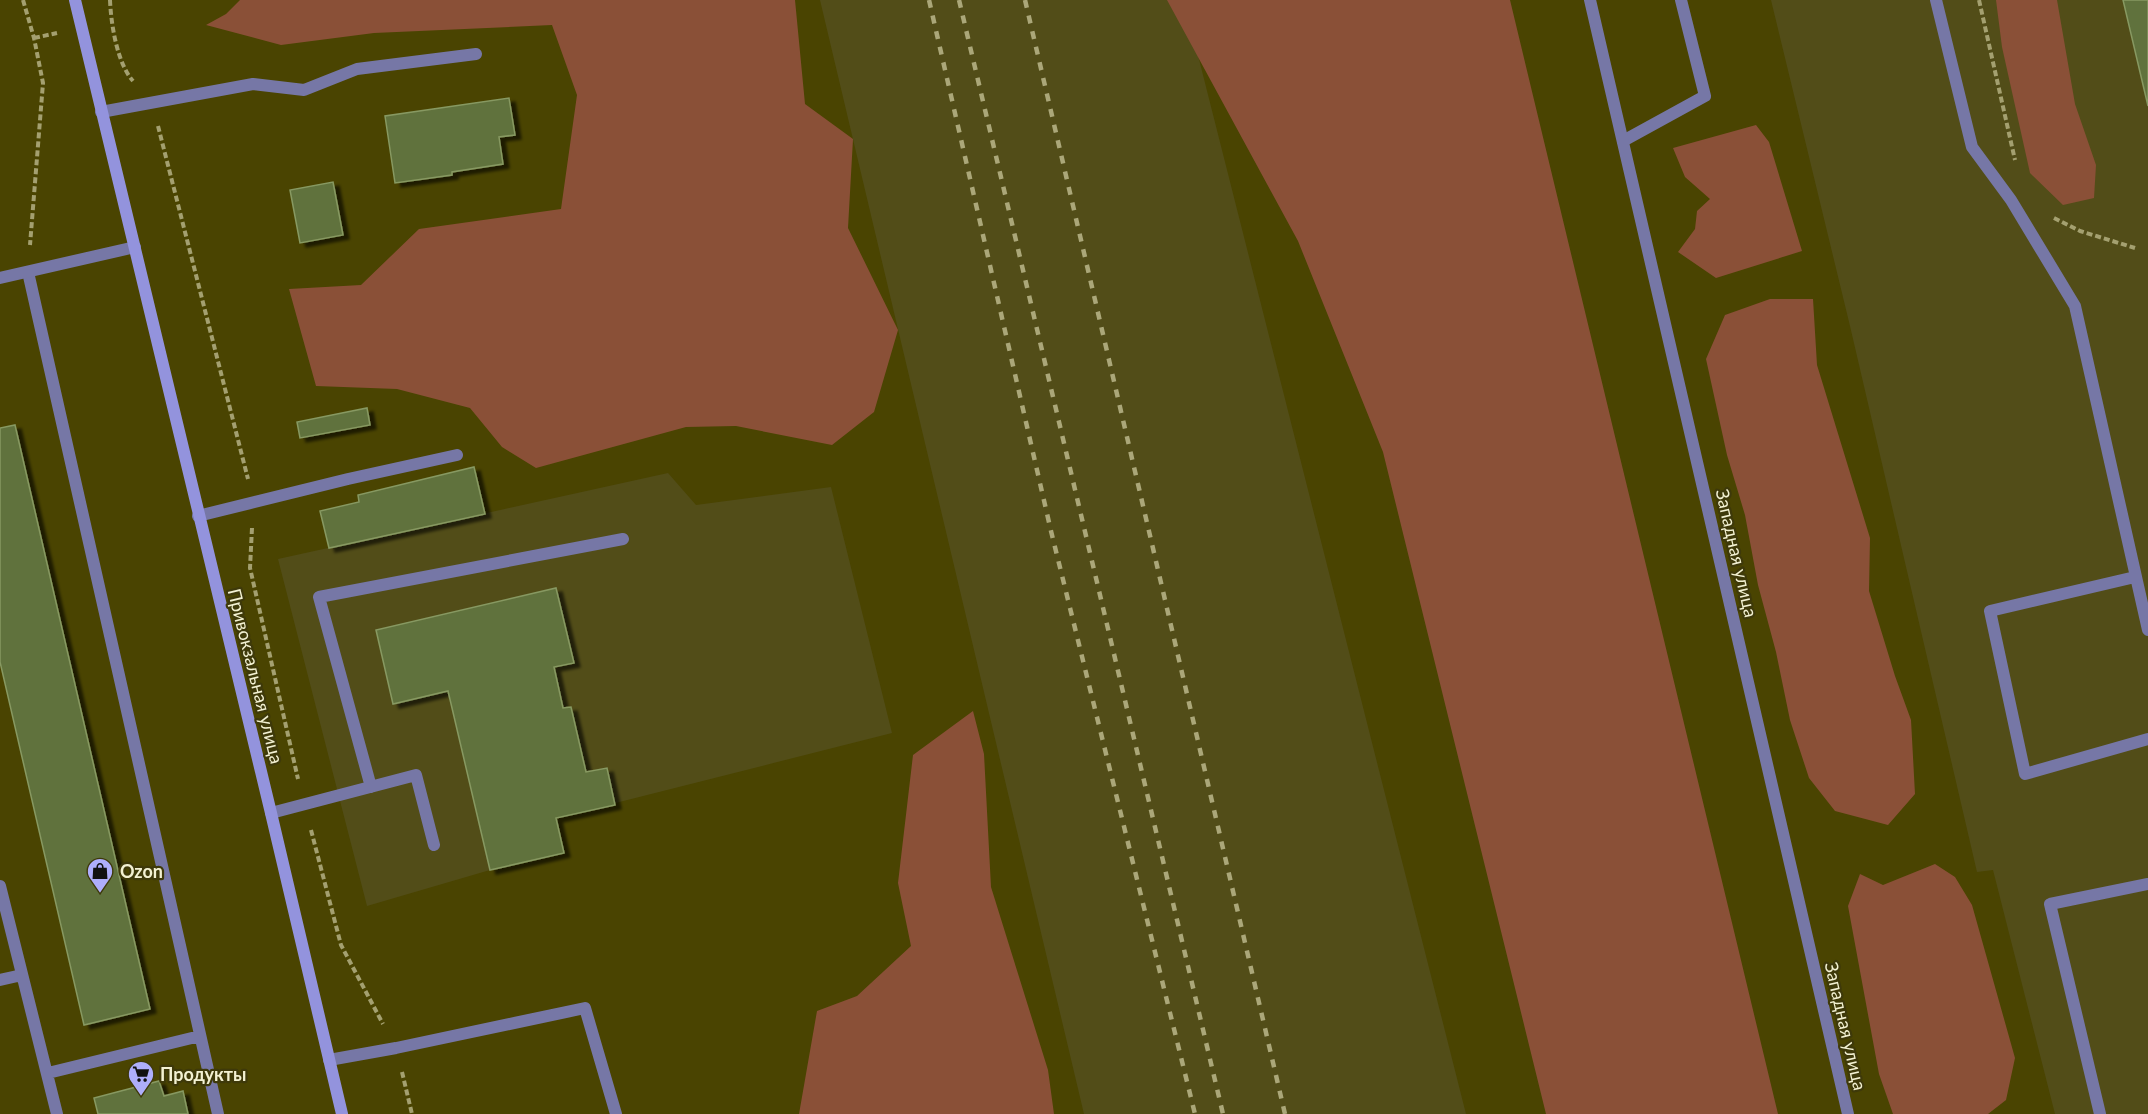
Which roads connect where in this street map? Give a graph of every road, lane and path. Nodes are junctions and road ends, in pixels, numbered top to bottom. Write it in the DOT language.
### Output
graph roads {
  1 [pos="23,0"];
  2 [pos="75,0"];
  3 [pos="110,0"];
  4 [pos="1590,0"];
  5 [pos="1681,0"];
  6 [pos="1936,0"];
  7 [pos="1979,0"];
  8 [pos="476,54"];
  9 [pos="152,102"];
  10 [pos="101,112"];
  11 [pos="1623,141"];
  12 [pos="2017,170"];
  13 [pos="2050,216"];
  14 [pos="135,247"];
  15 [pos="2136,248"];
  16 [pos="28,272"];
  17 [pos="0,278"];
  18 [pos="457,455"];
  19 [pos="253,502"];
  20 [pos="198,516"];
  21 [pos="623,539"];
  22 [pos="2135,577"];
  23 [pos="2148,630"];
  24 [pos="2148,739"];
  25 [pos="371,787"];
  26 [pos="304,804"];
  27 [pos="271,813"];
  28 [pos="434,845"];
  29 [pos="2148,884"];
  30 [pos="0,886"];
  31 [pos="22,975"];
  32 [pos="0,980"];
  33 [pos="200,1036"];
  34 [pos="396,1048"];
  35 [pos="329,1060"];
  36 [pos="48,1073"];
  37 [pos="57,1114"];
  38 [pos="218,1114"];
  39 [pos="342,1114"];
  40 [pos="412,1114"];
  41 [pos="615,1114"];
  42 [pos="1848,1114"];
  43 [pos="2100,1114"];
  1 -- 16 [label="path"];
  2 -- 10 [label="main road, Привокзальная улица"];
  3 -- 9 [label="path"];
  4 -- 11 [label="street, Западная улица"];
  5 -- 11 [label="street"];
  6 -- 22 [label="street"];
  7 -- 12 [label="path"];
  8 -- 9 [label="street"];
  9 -- 10 [label="street"];
  9 -- 19 [label="path"];
  10 -- 14 [label="main road, Привокзальная улица"];
  11 -- 42 [label="street, Западная улица"];
  13 -- 15 [label="path"];
  14 -- 16 [label="street"];
  14 -- 20 [label="main road, Привокзальная улица"];
  16 -- 17 [label="street"];
  16 -- 33 [label="street"];
  18 -- 19 [label="street"];
  19 -- 20 [label="street"];
  19 -- 26 [label="path"];
  20 -- 27 [label="main road, Привокзальная улица"];
  21 -- 25 [label="street"];
  22 -- 23 [label="street"];
  22 -- 24 [label="street"];
  25 -- 26 [label="street"];
  25 -- 28 [label="street"];
  26 -- 27 [label="street"];
  26 -- 34 [label="path"];
  27 -- 35 [label="main road, Привокзальная улица"];
  29 -- 43 [label="street"];
  30 -- 31 [label="street"];
  31 -- 32 [label="street"];
  31 -- 36 [label="street"];
  33 -- 36 [label="street"];
  33 -- 38 [label="street"];
  34 -- 35 [label="street"];
  34 -- 40 [label="path"];
  34 -- 41 [label="street"];
  35 -- 39 [label="main road, Привокзальная улица"];
  36 -- 37 [label="street"];
}
